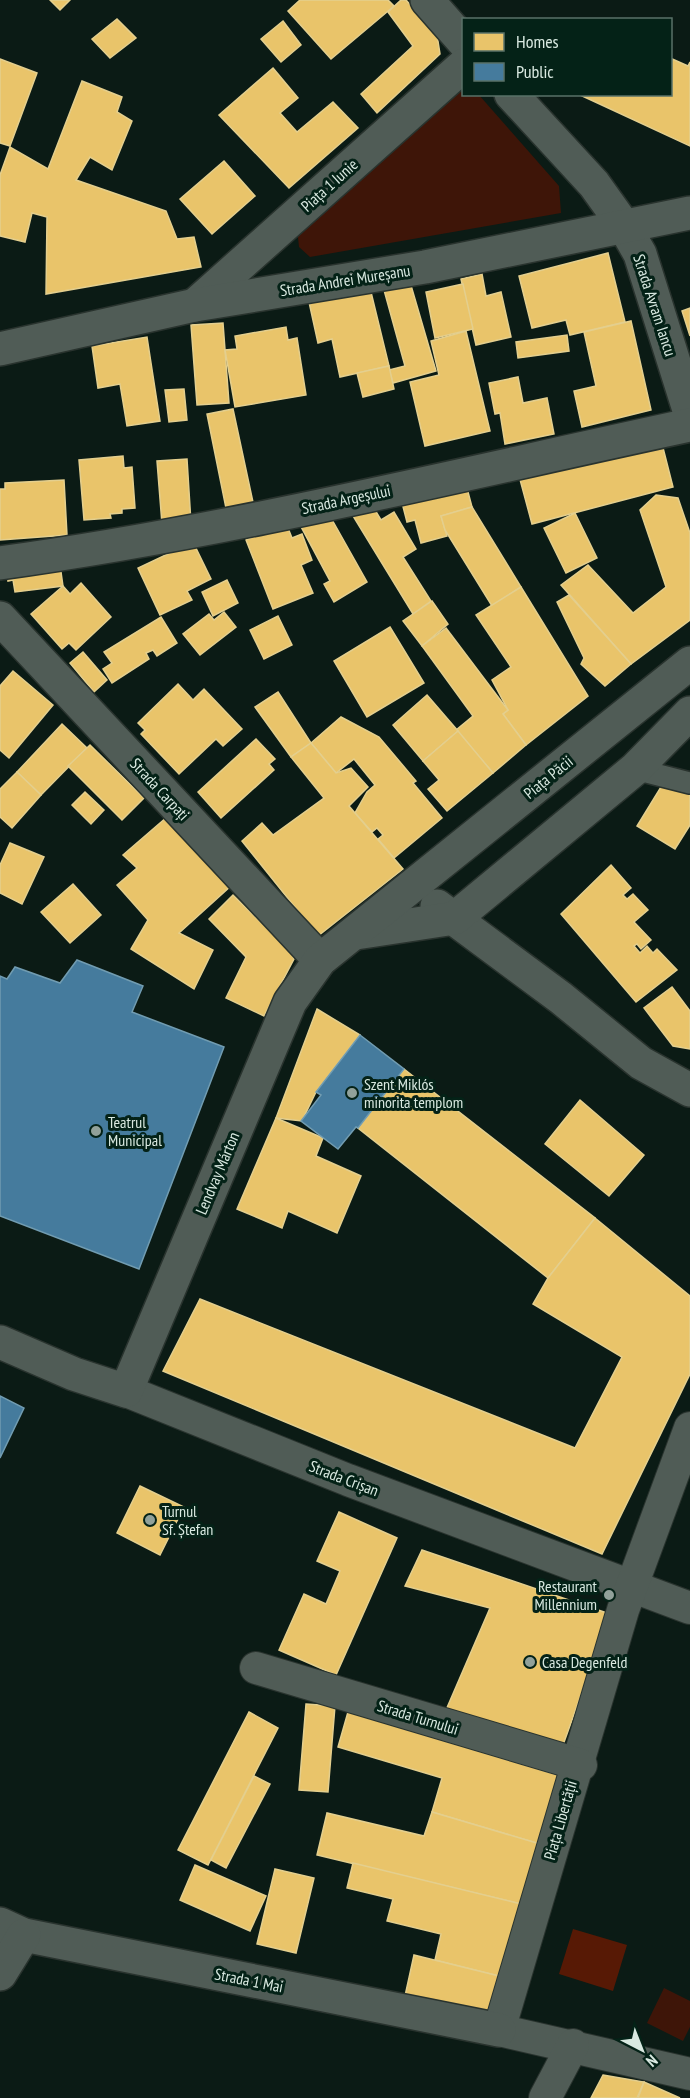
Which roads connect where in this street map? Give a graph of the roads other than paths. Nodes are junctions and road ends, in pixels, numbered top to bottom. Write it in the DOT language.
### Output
graph roads {
  1 [pos="427,0"];
  2 [pos="462,40"];
  3 [pos="462,67"];
  4 [pos="513,96"];
  5 [pos="690,213"];
  6 [pos="624,226"];
  7 [pos="195,305"];
  8 [pos="0,349"];
  9 [pos="690,413"];
  10 [pos="690,425"];
  11 [pos="0,563"];
  12 [pos="0,618"];
  13 [pos="684,676"];
  14 [pos="690,713"];
  15 [pos="635,769"];
  16 [pos="690,783"];
  17 [pos="426,876"];
  18 [pos="455,918"];
  19 [pos="354,934"];
  20 [pos="320,960"];
  21 [pos="690,1090"];
  22 [pos="0,1342"];
  23 [pos="126,1392"];
  24 [pos="690,1428"];
  25 [pos="631,1587"];
  26 [pos="690,1608"];
  27 [pos="256,1668"];
  28 [pos="578,1765"];
  29 [pos="12,1930"];
  30 [pos="0,1974"];
  31 [pos="499,2030"];
  32 [pos="572,2046"];
  33 [pos="690,2074"];
  34 [pos="545,2098"];
  1 -- 2 [label="street"];
  3 -- 7 [label="street, Piața 1 Iunie"];
  4 -- 6 [label="street, Strada Avram Iancu"];
  5 -- 6 [label="street, Strada Andrei Mureșanu"];
  6 -- 7 [label="street, Strada Andrei Mureșanu"];
  6 -- 9 [label="street, Strada Avram Iancu"];
  7 -- 8 [label="street, Strada Andrei Mureșanu"];
  10 -- 11 [label="street, Strada Argeșului"];
  12 -- 20 [label="street, Strada Carpați"];
  13 -- 17 [label="street, Piața Păcii"];
  14 -- 15 [label="street"];
  15 -- 16 [label="lane"];
  15 -- 18 [label="street"];
  17 -- 18 [label="street"];
  17 -- 19 [label="street, Piața Păcii"];
  18 -- 19 [label="street"];
  18 -- 21 [label="street"];
  19 -- 20 [label="street, Lendvay Márton"];
  20 -- 23 [label="street, Lendvay Márton"];
  22 -- 23 [label="street, Strada Crișan"];
  23 -- 25 [label="street, Strada Crișan"];
  24 -- 25 [label="street, Piața Libertății"];
  25 -- 26 [label="street, Strada Crișan"];
  25 -- 28 [label="street, Piața Libertății"];
  27 -- 28 [label="street, Strada Turnului"];
  28 -- 31 [label="street, Piața Libertății"];
  29 -- 30 [label="street"];
  29 -- 31 [label="street, Strada 1 Mai"];
  31 -- 32 [label="street"];
  32 -- 33 [label="street"];
  32 -- 34 [label="street"];
}
